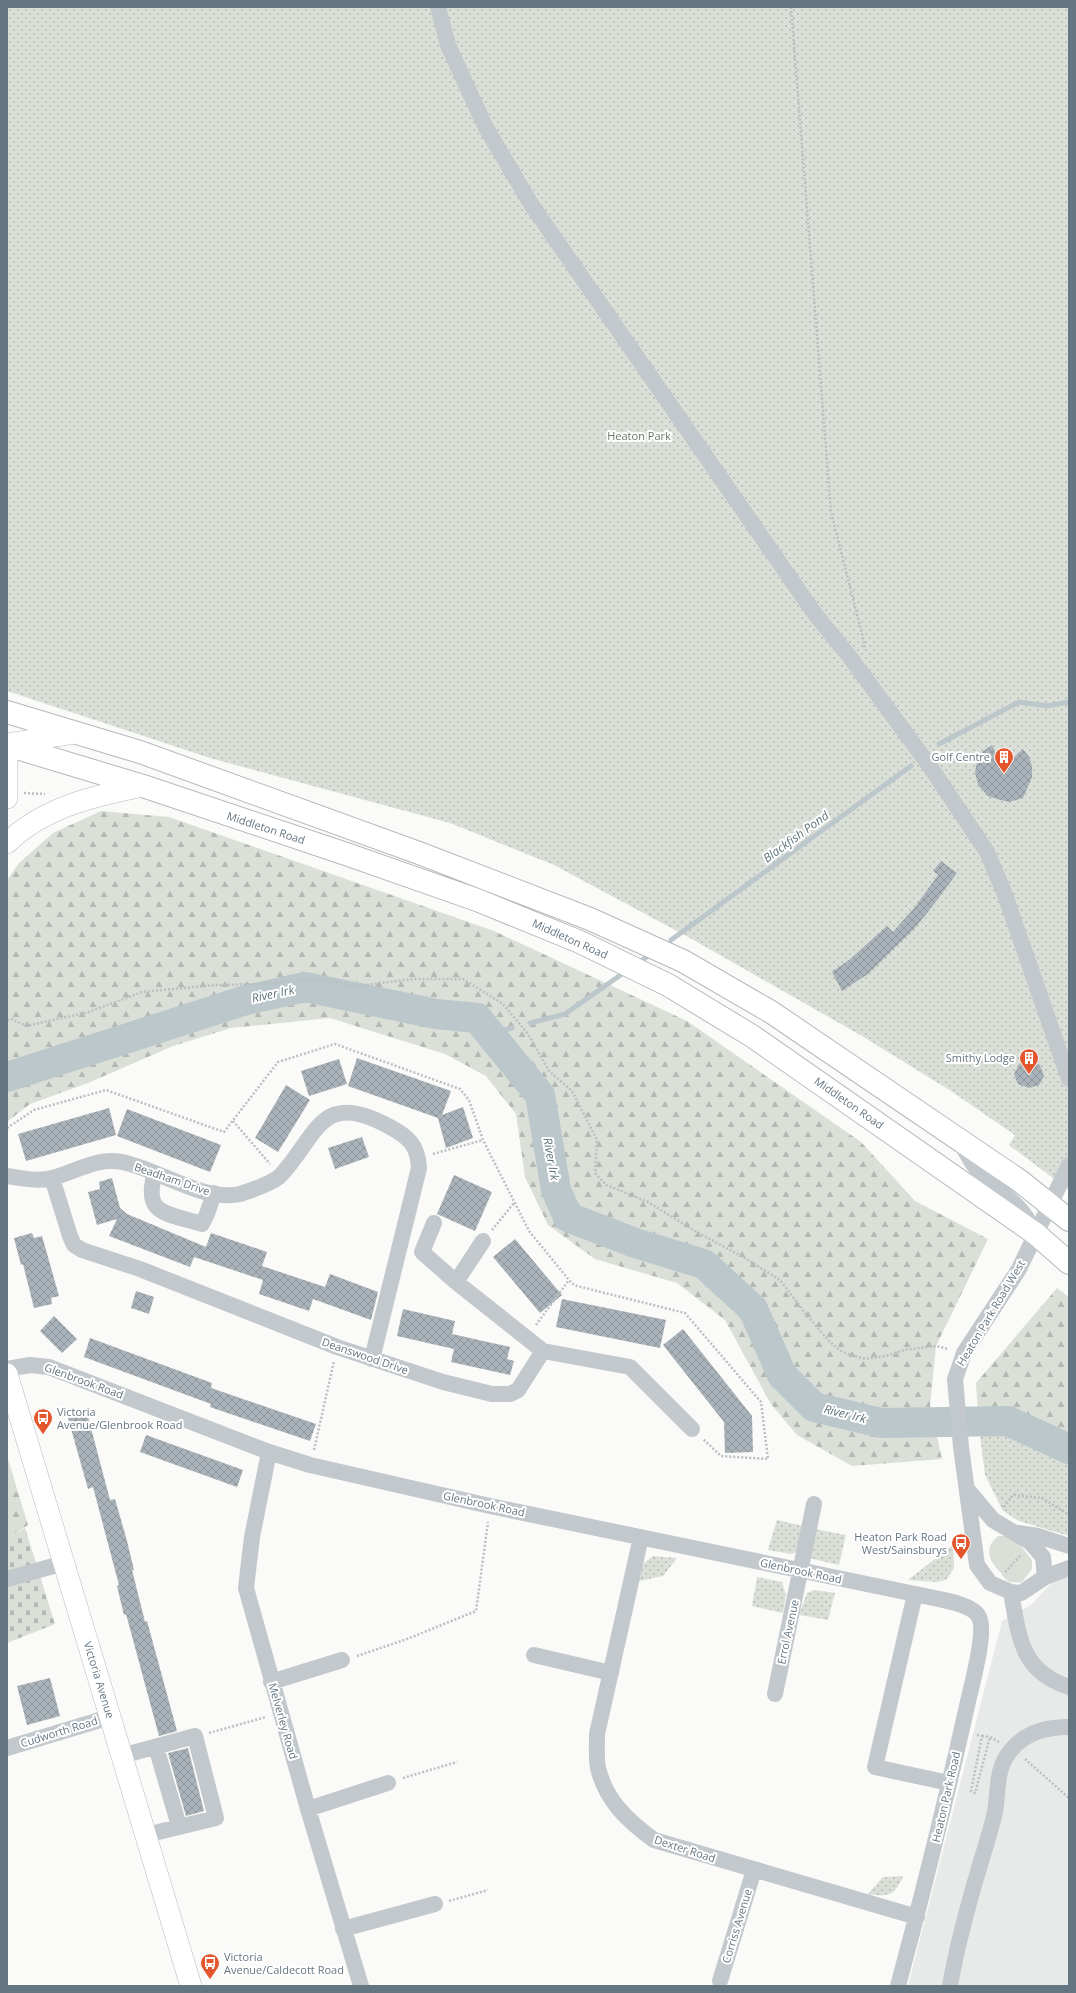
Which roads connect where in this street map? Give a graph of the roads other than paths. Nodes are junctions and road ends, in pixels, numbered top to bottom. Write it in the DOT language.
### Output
graph roads {
  1 [pos="438,7"];
  2 [pos="7,712"];
  3 [pos="75,733"];
  4 [pos="7,745"];
  5 [pos="7,758"];
  6 [pos="143,786"];
  7 [pos="12,795"];
  8 [pos="7,843"];
  9 [pos="1069,1079"];
  10 [pos="956,1137"];
  11 [pos="1069,1165"];
  12 [pos="155,1173"];
  13 [pos="7,1176"];
  14 [pos="52,1178"];
  15 [pos="214,1193"];
  16 [pos="1050,1205"];
  17 [pos="1069,1220"];
  18 [pos="434,1223"];
  19 [pos="1036,1234"];
  20 [pos="483,1241"];
  21 [pos="1069,1263"];
  22 [pos="456,1282"];
  23 [pos="542,1351"];
  24 [pos="372,1359"];
  25 [pos="7,1369"];
  26 [pos="7,1374"];
  27 [pos="692,1429"];
  28 [pos="269,1452"];
  29 [pos="967,1489"];
  30 [pos="814,1504"];
  31 [pos="995,1521"];
  32 [pos="1013,1532"];
  33 [pos="641,1537"];
  34 [pos="1069,1546"];
  35 [pos="975,1550"];
  36 [pos="64,1563"];
  37 [pos="1069,1568"];
  38 [pos="800,1571"];
  39 [pos="1045,1577"];
  40 [pos="7,1579"];
  41 [pos="1010,1592"];
  42 [pos="915,1594"];
  43 [pos="973,1610"];
  44 [pos="534,1655"];
  45 [pos="342,1660"];
  46 [pos="611,1673"];
  47 [pos="271,1682"];
  48 [pos="1069,1688"];
  49 [pos="775,1694"];
  50 [pos="110,1717"];
  51 [pos="1069,1727"];
  52 [pos="156,1747"];
  53 [pos="7,1748"];
  54 [pos="121,1756"];
  55 [pos="388,1783"];
  56 [pos="949,1783"];
  57 [pos="308,1809"];
  58 [pos="179,1826"];
  59 [pos="146,1835"];
  60 [pos="754,1870"];
  61 [pos="435,1904"];
  62 [pos="917,1918"];
  63 [pos="343,1929"];
  64 [pos="720,1981"];
  65 [pos="191,1986"];
  66 [pos="360,1986"];
  67 [pos="898,1986"];
  68 [pos="950,1986"];
  1 -- 9 [label="street"];
  2 -- 3 [label="highway"];
  3 -- 4 [label="main road"];
  3 -- 10 [label="highway"];
  4 -- 6 [label="highway, Middleton Road"];
  5 -- 7 [label="main road"];
  6 -- 8 [label="main road"];
  6 -- 19 [label="highway, Middleton Road"];
  10 -- 16 [label="highway"];
  10 -- 19 [label="street"];
  11 -- 16 [label="street, Heaton Park Road West"];
  12 -- 14 [label="street, Beadham Drive"];
  12 -- 15 [label="street, Beadham Drive"];
  12 -- 15 [label="street"];
  13 -- 14 [label="street, Beadham Drive"];
  14 -- 24 [label="street, Deanswood Drive"];
  15 -- 24 [label="street, Beadham Drive"];
  16 -- 17 [label="highway"];
  16 -- 19 [label="street, Heaton Park Road West"];
  18 -- 22 [label="street"];
  19 -- 21 [label="highway, Middleton Road"];
  19 -- 29 [label="street, Heaton Park Road West"];
  20 -- 22 [label="street"];
  22 -- 23 [label="street"];
  23 -- 24 [label="street, Deanswood Drive"];
  23 -- 27 [label="street"];
  25 -- 28 [label="street, Glenbrook Road"];
  26 -- 36 [label="main road, Victoria Avenue"];
  28 -- 33 [label="street, Glenbrook Road"];
  28 -- 47 [label="street, Melverley Road"];
  29 -- 31 [label="street"];
  29 -- 35 [label="street, Heaton Park Road West"];
  30 -- 38 [label="street, Errol Avenue"];
  31 -- 32 [label="street"];
  31 -- 35 [label="street"];
  32 -- 34 [label="street"];
  32 -- 39 [label="street"];
  33 -- 38 [label="street, Glenbrook Road"];
  33 -- 46 [label="street, Dexter Road"];
  35 -- 41 [label="street, Heaton Park Road West"];
  36 -- 40 [label="street"];
  36 -- 50 [label="main road, Victoria Avenue"];
  37 -- 39 [label="street"];
  38 -- 42 [label="street, Glenbrook Road"];
  38 -- 49 [label="street, Errol Avenue"];
  39 -- 41 [label="street"];
  41 -- 48 [label="street"];
  42 -- 43 [label="street, Glenbrook Road"];
  42 -- 56 [label="street"];
  43 -- 56 [label="street, Heaton Park Road"];
  44 -- 46 [label="street"];
  45 -- 47 [label="street"];
  46 -- 60 [label="street, Dexter Road"];
  47 -- 57 [label="street, Melverley Road"];
  50 -- 53 [label="street, Cudworth Road"];
  50 -- 54 [label="main road, Victoria Avenue"];
  51 -- 68 [label="street"];
  52 -- 54 [label="street"];
  52 -- 58 [label="street"];
  52 -- 58 [label="street"];
  54 -- 59 [label="main road, Victoria Avenue"];
  55 -- 57 [label="street"];
  56 -- 62 [label="street, Heaton Park Road"];
  57 -- 63 [label="street, Melverley Road"];
  58 -- 59 [label="street"];
  59 -- 65 [label="main road, Victoria Avenue"];
  60 -- 62 [label="street, Dexter Road"];
  60 -- 64 [label="street, Corriss Avenue"];
  61 -- 63 [label="street"];
  62 -- 67 [label="street, Heaton Park Road"];
  63 -- 66 [label="street, Melverley Road"];
}
